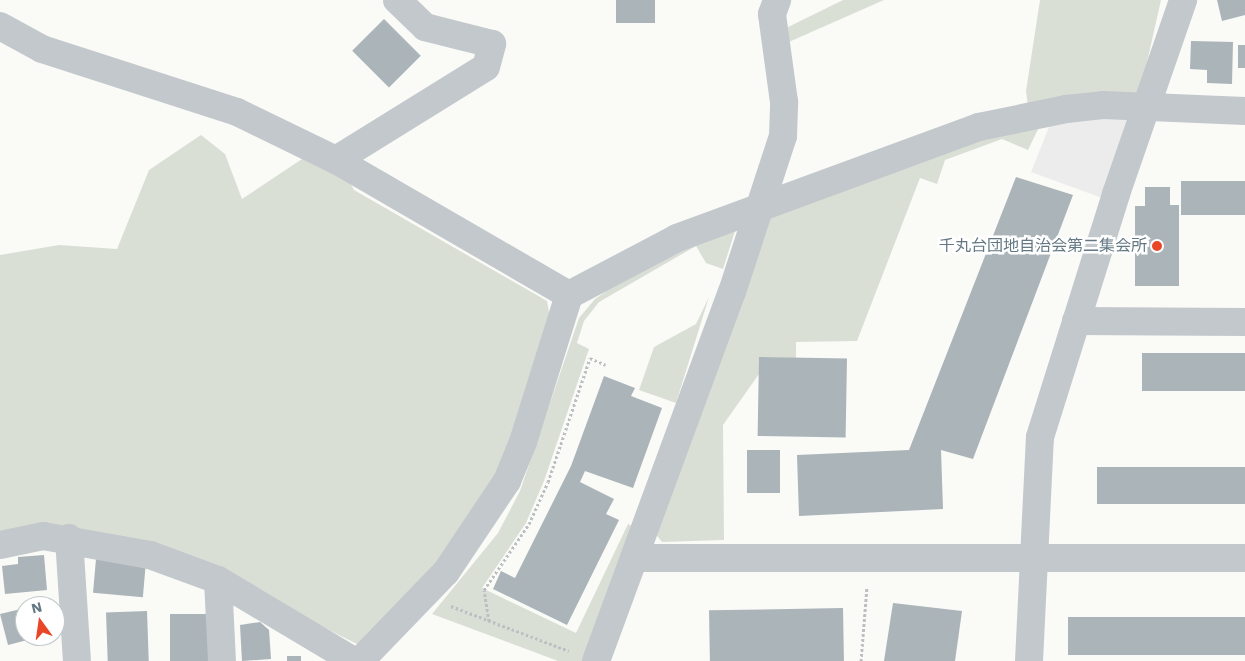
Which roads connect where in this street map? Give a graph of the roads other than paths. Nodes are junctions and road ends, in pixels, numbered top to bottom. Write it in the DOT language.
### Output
graph roads {
  1 [pos="397,0"];
  2 [pos="777,0"];
  3 [pos="1183,0"];
  4 [pos="0,26"];
  5 [pos="1148,107"];
  6 [pos="1245,111"];
  7 [pos="336,160"];
  8 [pos="761,210"];
  9 [pos="569,295"];
  10 [pos="1076,322"];
  11 [pos="1245,322"];
  12 [pos="69,538"];
  13 [pos="0,545"];
  14 [pos="1034,557"];
  15 [pos="635,558"];
  16 [pos="1245,558"];
  17 [pos="218,580"];
  18 [pos="587,658"];
  19 [pos="73,660"];
  20 [pos="222,661"];
  21 [pos="354,661"];
  22 [pos="360,661"];
  23 [pos="1030,661"];
  1 -- 7 [label="street"];
  2 -- 8 [label="street"];
  3 -- 5 [label="street"];
  4 -- 7 [label="street"];
  5 -- 6 [label="street"];
  5 -- 8 [label="street"];
  5 -- 10 [label="street"];
  7 -- 9 [label="street"];
  8 -- 9 [label="street"];
  8 -- 15 [label="street"];
  9 -- 22 [label="street"];
  10 -- 11 [label="street"];
  10 -- 14 [label="street"];
  12 -- 13 [label="street"];
  12 -- 17 [label="street"];
  12 -- 19 [label="street"];
  14 -- 15 [label="street"];
  14 -- 16 [label="street"];
  14 -- 23 [label="street"];
  15 -- 18 [label="street"];
  17 -- 20 [label="street"];
  17 -- 21 [label="street"];
}
